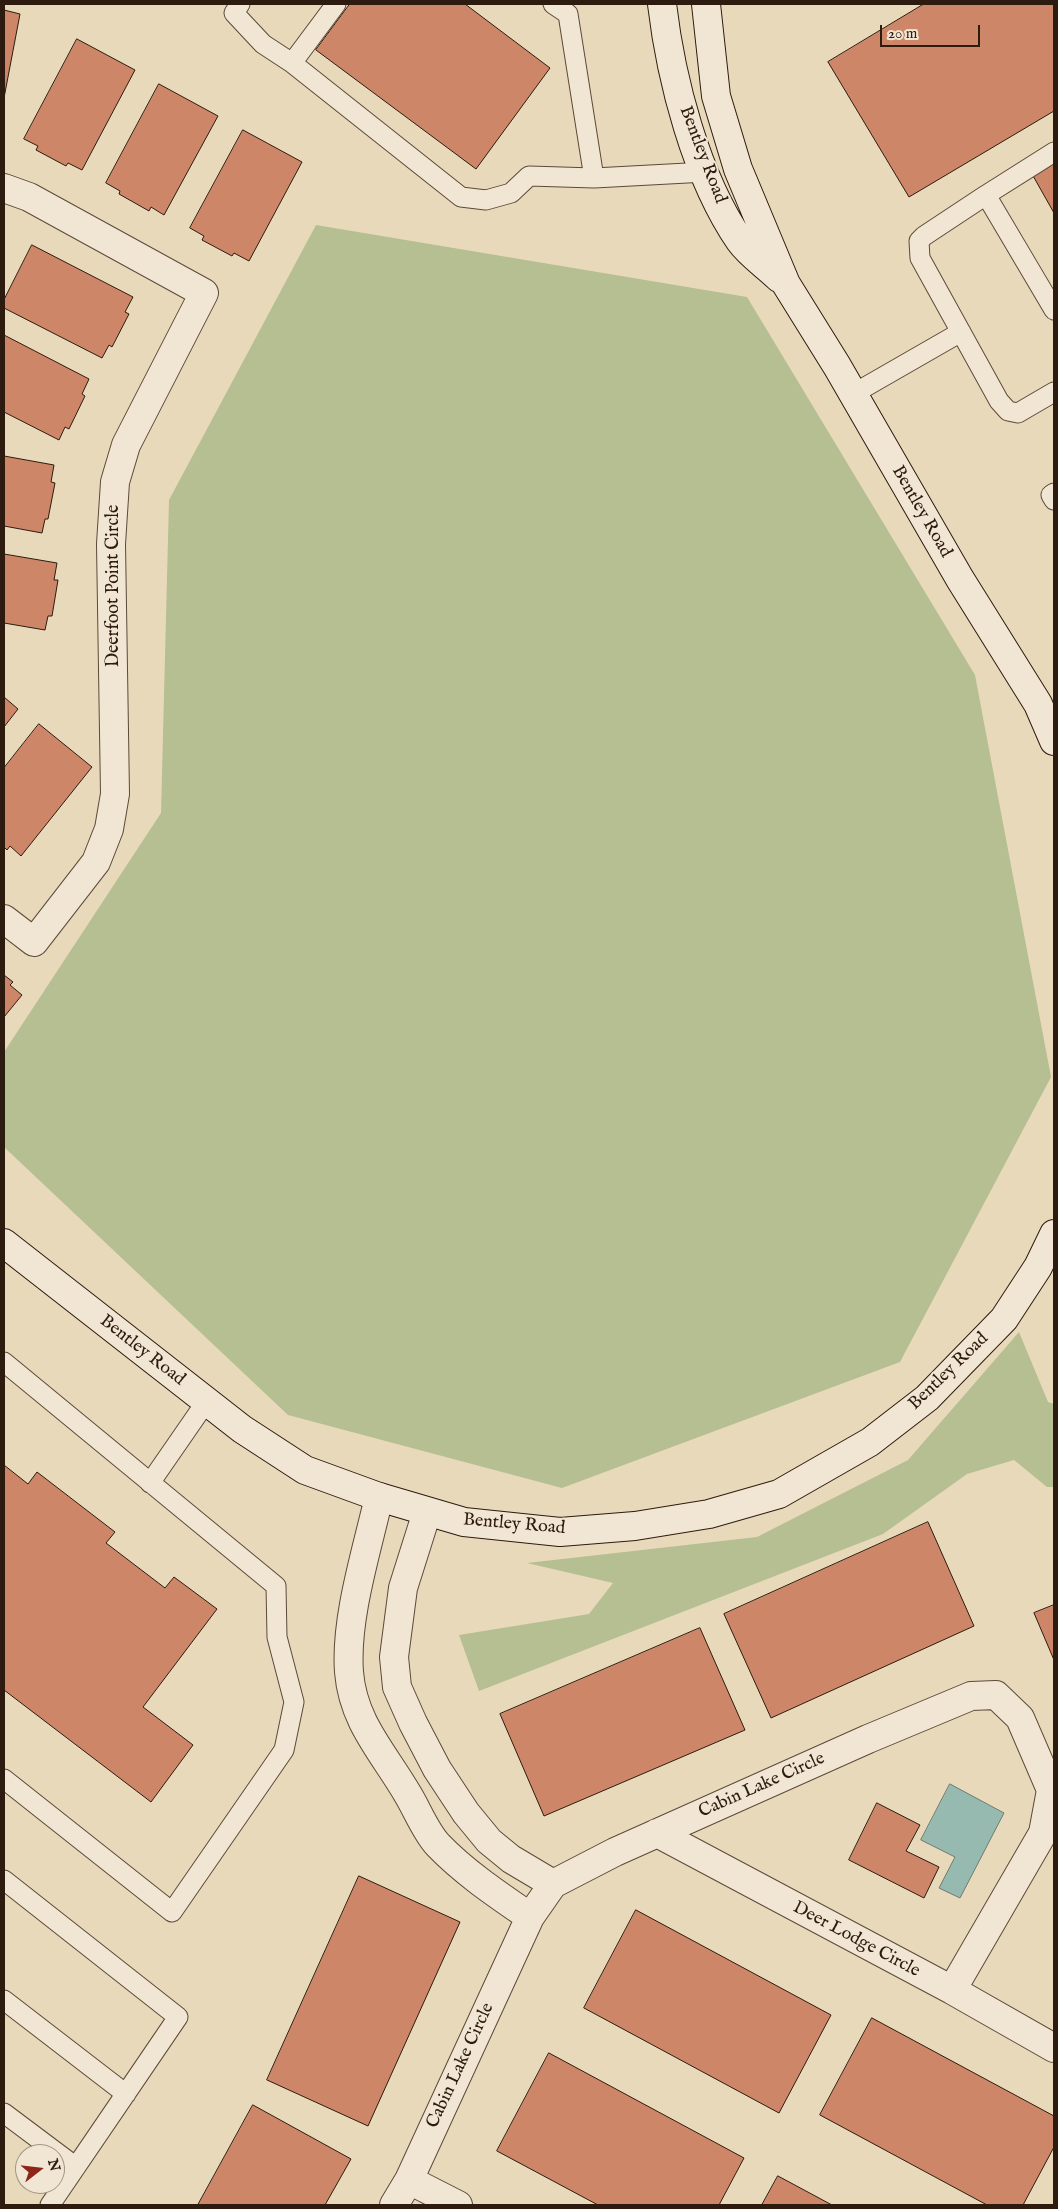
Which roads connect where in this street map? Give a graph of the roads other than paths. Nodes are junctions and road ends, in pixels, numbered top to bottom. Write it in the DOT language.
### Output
graph roads {
  1 [pos="336,4"];
  2 [pos="553,4"];
  3 [pos="662,4"];
  4 [pos="706,4"];
  5 [pos="237,9"];
  6 [pos="292,63"];
  7 [pos="1054,152"];
  8 [pos="706,172"];
  9 [pos="594,178"];
  10 [pos="4,188"];
  11 [pos="986,195"];
  12 [pos="786,284"];
  13 [pos="1054,310"];
  14 [pos="961,332"];
  15 [pos="1054,392"];
  16 [pos="853,394"];
  17 [pos="1054,493"];
  18 [pos="1054,500"];
  19 [pos="1051,725"];
  20 [pos="4,919"];
  21 [pos="1054,1234"];
  22 [pos="4,1243"];
  23 [pos="4,1362"];
  24 [pos="206,1402"];
  25 [pos="150,1483"];
  26 [pos="379,1497"];
  27 [pos="427,1512"];
  28 [pos="4,1779"];
  29 [pos="657,1833"];
  30 [pos="4,1880"];
  31 [pos="553,1884"];
  32 [pos="530,1918"];
  33 [pos="952,1990"];
  34 [pos="4,2000"];
  35 [pos="1054,2048"];
  36 [pos="126,2094"];
  37 [pos="4,2112"];
  38 [pos="76,2167"];
  39 [pos="409,2180"];
  40 [pos="50,2205"];
  41 [pos="394,2205"];
  42 [pos="458,2205"];
  1 -- 6 [label="lane"];
  2 -- 9 [label="lane"];
  3 -- 8 [label="street, Bentley Road"];
  4 -- 12 [label="street, Bentley Road"];
  5 -- 6 [label="lane"];
  6 -- 9 [label="lane"];
  7 -- 11 [label="lane"];
  8 -- 9 [label="lane"];
  8 -- 12 [label="street, Bentley Road"];
  10 -- 20 [label="street, Deerfoot Point Circle"];
  11 -- 13 [label="lane"];
  11 -- 14 [label="lane"];
  12 -- 16 [label="street, Bentley Road"];
  14 -- 15 [label="lane"];
  14 -- 16 [label="lane"];
  16 -- 19 [label="street, Bentley Road"];
  17 -- 18 [label="lane"];
  21 -- 27 [label="street, Bentley Road"];
  22 -- 24 [label="street, Bentley Road"];
  23 -- 25 [label="lane"];
  24 -- 25 [label="lane"];
  24 -- 26 [label="street, Bentley Road"];
  25 -- 28 [label="lane"];
  26 -- 27 [label="street, Bentley Road"];
  26 -- 32 [label="street"];
  27 -- 31 [label="street"];
  29 -- 31 [label="street, Cabin Lake Circle"];
  29 -- 33 [label="street, Deer Lodge Circle"];
  29 -- 33 [label="street, Cabin Lake Circle"];
  30 -- 36 [label="lane"];
  31 -- 32 [label="street, Cabin Lake Circle"];
  32 -- 39 [label="street, Cabin Lake Circle"];
  33 -- 35 [label="street, Deer Lodge Circle"];
  34 -- 36 [label="lane"];
  36 -- 38 [label="lane"];
  37 -- 38 [label="lane"];
  38 -- 40 [label="lane"];
  39 -- 41 [label="street, Cabin Lake Circle"];
  39 -- 42 [label="street"];
}
